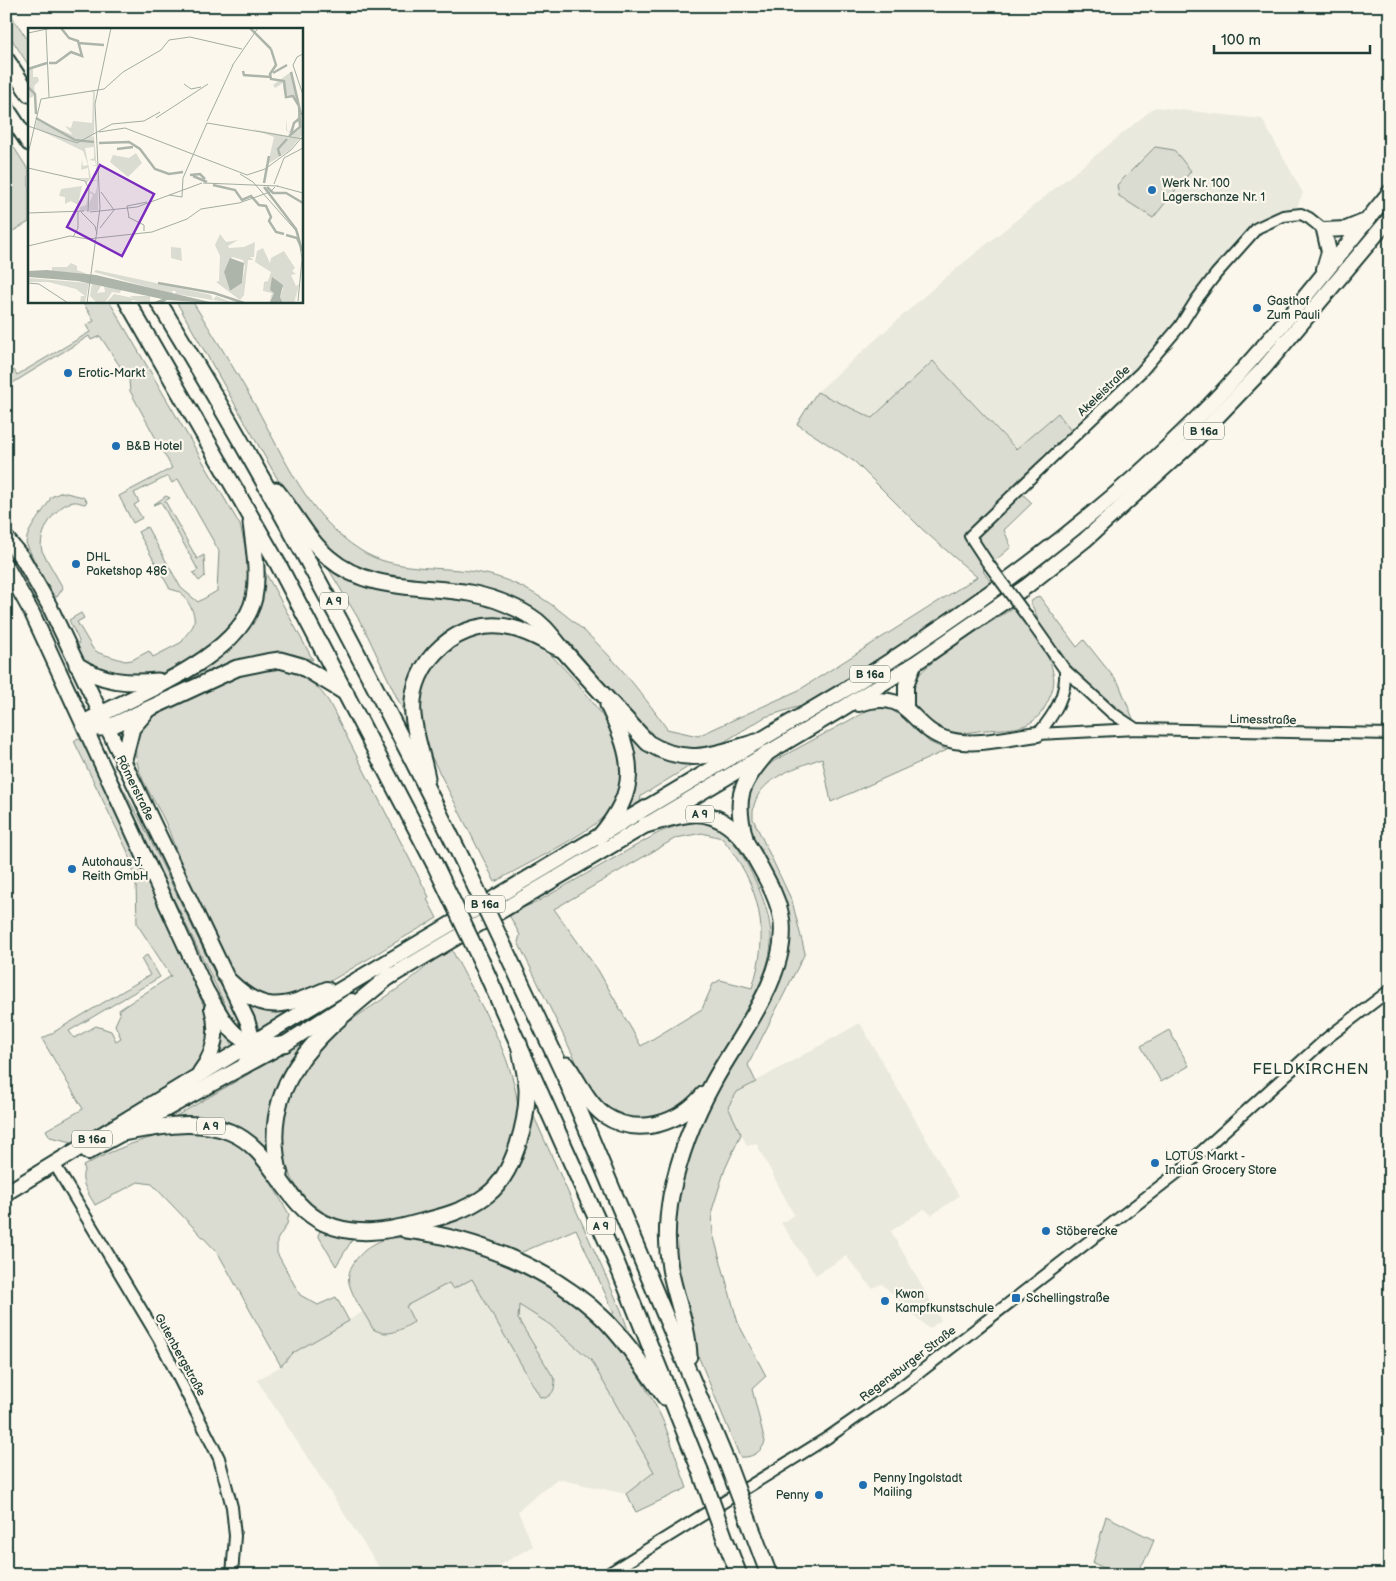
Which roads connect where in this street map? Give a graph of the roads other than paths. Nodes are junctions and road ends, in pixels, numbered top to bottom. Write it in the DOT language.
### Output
graph roads {
  1 [pos="6,59"];
  2 [pos="28,92"];
  3 [pos="6,108"];
  4 [pos="28,141"];
  5 [pos="1390,192"];
  6 [pos="1390,218"];
  7 [pos="1368,219"];
  8 [pos="1324,230"];
  9 [pos="1323,273"];
  10 [pos="128,302"];
  11 [pos="159,302"];
  12 [pos="229,424"];
  13 [pos="271,484"];
  14 [pos="250,514"];
  15 [pos="6,538"];
  16 [pos="6,566"];
  17 [pos="564,651"];
  18 [pos="914,664"];
  19 [pos="77,665"];
  20 [pos="1065,670"];
  21 [pos="167,680"];
  22 [pos="346,694"];
  23 [pos="603,695"];
  24 [pos="906,708"];
  25 [pos="146,712"];
  26 [pos="835,713"];
  27 [pos="100,714"];
  28 [pos="84,723"];
  29 [pos="107,728"];
  30 [pos="1136,729"];
  31 [pos="1038,734"];
  32 [pos="1390,734"];
  33 [pos="756,742"];
  34 [pos="767,753"];
  35 [pos="123,763"];
  36 [pos="429,784"];
  37 [pos="645,825"];
  38 [pos="599,837"];
  39 [pos="746,843"];
  40 [pos="466,862"];
  41 [pos="507,947"];
  42 [pos="372,971"];
  43 [pos="223,974"];
  44 [pos="391,975"];
  45 [pos="206,990"];
  46 [pos="1390,990"];
  47 [pos="518,1043"];
  48 [pos="251,1044"];
  49 [pos="285,1044"];
  50 [pos="561,1056"];
  51 [pos="244,1066"];
  52 [pos="198,1075"];
  53 [pos="711,1085"];
  54 [pos="122,1133"];
  55 [pos="55,1165"];
  56 [pos="281,1178"];
  57 [pos="6,1193"];
  58 [pos="397,1229"];
  59 [pos="689,1356"];
  60 [pos="698,1392"];
  61 [pos="677,1412"];
  62 [pos="232,1575"];
  63 [pos="606,1575"];
  64 [pos="739,1575"];
  65 [pos="768,1575"];
  1 -- 2 [label="highway"];
  3 -- 4 [label="highway"];
  5 -- 7 [label="main road, B 16a"];
  6 -- 18 [label="main road, B 16a"];
  7 -- 8 [label="main road"];
  7 -- 9 [label="main road, B 16a"];
  8 -- 9 [label="main road"];
  8 -- 20 [label="street, Akeleistraße, bridge"];
  9 -- 33 [label="main road, B 16a"];
  10 -- 14 [label="highway, A 9"];
  11 -- 12 [label="highway, A 9"];
  12 -- 13 [label="highway, A 9"];
  12 -- 40 [label="highway, A 9"];
  13 -- 17 [label="highway, A 9"];
  13 -- 36 [label="highway, A 9"];
  14 -- 21 [label="highway, A 9"];
  14 -- 22 [label="highway, A 9"];
  15 -- 19 [label="main road, Römerstraße"];
  16 -- 28 [label="main road, Römerstraße"];
  17 -- 23 [label="highway, A 9"];
  17 -- 36 [label="highway, A 9"];
  18 -- 24 [label="main road"];
  18 -- 26 [label="main road, B 16a"];
  19 -- 21 [label="highway, A 9"];
  19 -- 27 [label="main road, Römerstraße"];
  20 -- 30 [label="street"];
  20 -- 31 [label="street"];
  21 -- 27 [label="highway, A 9"];
  22 -- 25 [label="highway"];
  22 -- 47 [label="highway, A 9, bridge"];
  23 -- 33 [label="highway, A 9"];
  23 -- 38 [label="highway, A 9"];
  24 -- 26 [label="main road"];
  24 -- 31 [label="main road"];
  25 -- 29 [label="highway"];
  25 -- 35 [label="highway"];
  26 -- 34 [label="main road, B 16a"];
  27 -- 28 [label="highway"];
  27 -- 29 [label="main road, Römerstraße"];
  28 -- 29 [label="highway"];
  28 -- 45 [label="main road, Römerstraße"];
  29 -- 35 [label="main road, Römerstraße"];
  30 -- 31 [label="street, Limesstraße"];
  30 -- 32 [label="street, Limesstraße"];
  33 -- 38 [label="main road, B 16a"];
  34 -- 37 [label="main road, B 16a"];
  34 -- 39 [label="highway, A 9"];
  35 -- 43 [label="main road, Römerstraße"];
  36 -- 40 [label="highway, A 9"];
  37 -- 39 [label="highway, A 9"];
  37 -- 44 [label="main road, B 16a"];
  38 -- 42 [label="main road, B 16a"];
  39 -- 53 [label="highway, A 9"];
  40 -- 41 [label="highway, A 9, bridge"];
  41 -- 50 [label="highway, A 9"];
  41 -- 60 [label="highway, A 9"];
  42 -- 43 [label="main road"];
  42 -- 48 [label="main road, B 16a"];
  43 -- 48 [label="main road, Römerstraße"];
  44 -- 49 [label="main road, B 16a"];
  44 -- 56 [label="highway, A 9"];
  45 -- 48 [label="main road, Römerstraße"];
  45 -- 52 [label="main road"];
  46 -- 63 [label="street, Regensburger Straße"];
  47 -- 58 [label="highway, A 9"];
  47 -- 61 [label="highway, A 9"];
  48 -- 49 [label="main road"];
  48 -- 51 [label="main road, Römerstraße"];
  48 -- 52 [label="main road, B 16a"];
  49 -- 51 [label="main road, B 16a"];
  50 -- 53 [label="highway, A 9"];
  50 -- 59 [label="highway, A 9"];
  51 -- 54 [label="main road, B 16a"];
  52 -- 55 [label="main road, B 16a"];
  53 -- 59 [label="highway, A 9"];
  54 -- 55 [label="main road, B 16a"];
  54 -- 56 [label="highway, A 9"];
  55 -- 57 [label="main road, B 16a"];
  55 -- 62 [label="street, Gutenbergstraße"];
  56 -- 58 [label="highway, A 9"];
  58 -- 61 [label="highway, A 9"];
  59 -- 60 [label="highway, A 9"];
  60 -- 65 [label="highway, A 9, bridge"];
  61 -- 64 [label="highway, A 9, bridge"];
}
